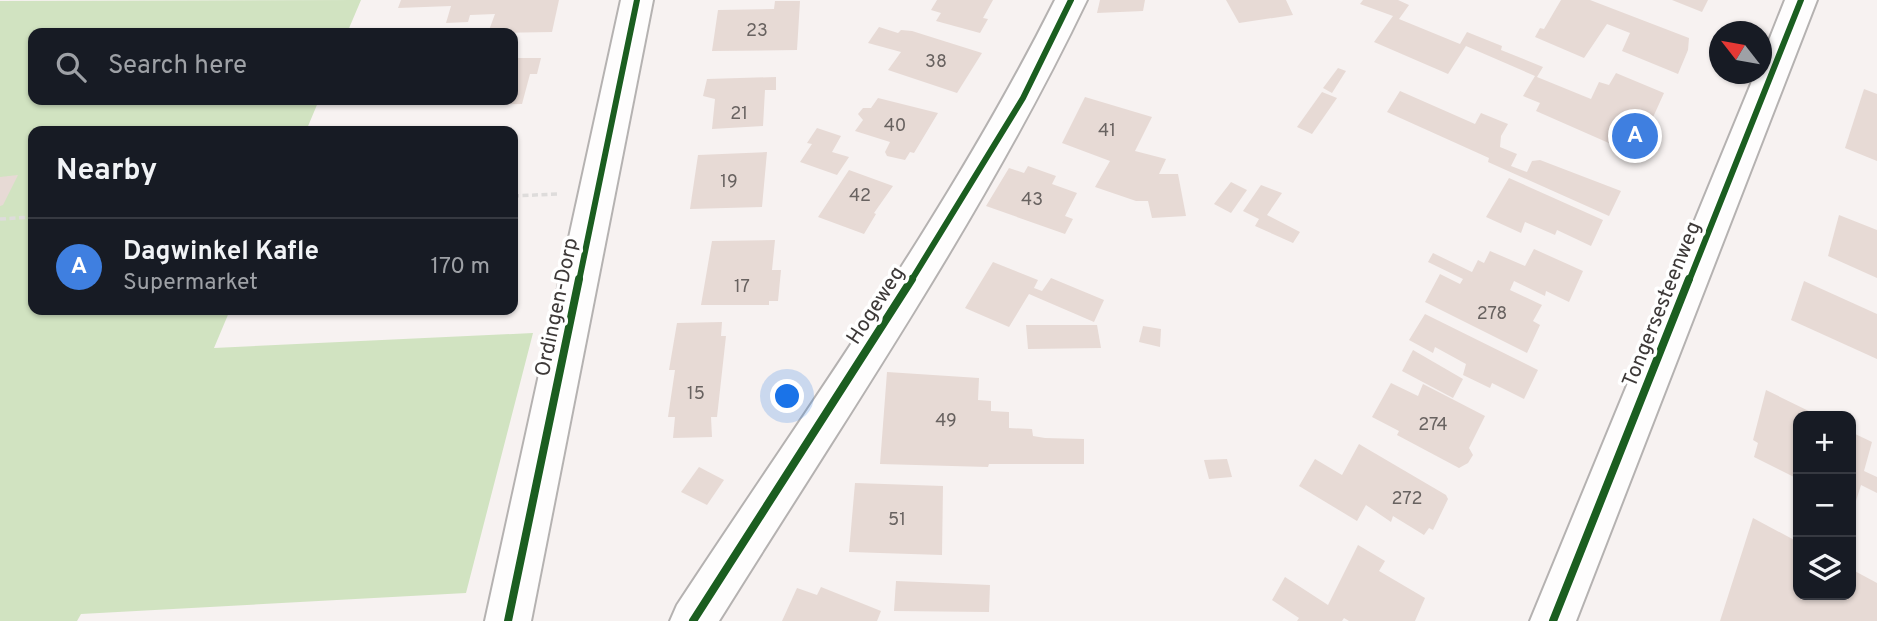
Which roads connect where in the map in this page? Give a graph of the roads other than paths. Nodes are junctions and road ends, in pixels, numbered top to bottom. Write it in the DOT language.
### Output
graph roads {
  1 [pos="637,0"];
  2 [pos="1071,0"];
  3 [pos="1801,0"];
  4 [pos="508,621"];
  5 [pos="693,621"];
  6 [pos="1553,621"];
  1 -- 4 [label="main road, Ordingen-Dorp"];
  2 -- 5 [label="main road, Hogeweg"];
  3 -- 6 [label="main road, Tongersesteenweg"];
}
